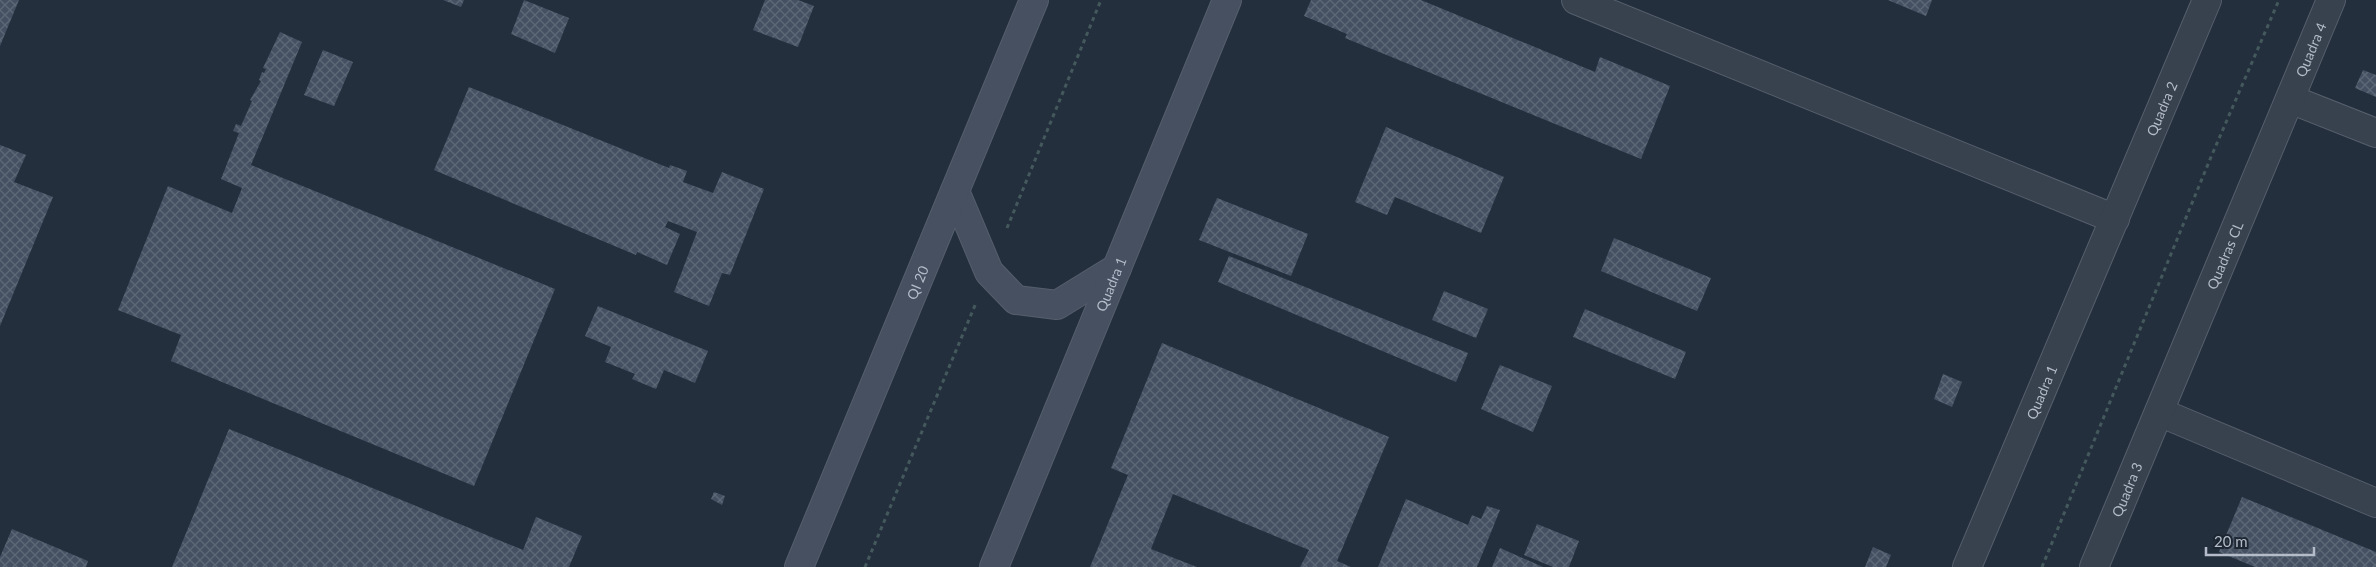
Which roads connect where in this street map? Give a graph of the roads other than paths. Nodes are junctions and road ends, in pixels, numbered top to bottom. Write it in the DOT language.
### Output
graph roads {
  1 [pos="1034,0"];
  2 [pos="1227,0"];
  3 [pos="1576,0"];
  4 [pos="2207,0"];
  5 [pos="2331,0"];
  6 [pos="2290,99"];
  7 [pos="2376,133"];
  8 [pos="955,191"];
  9 [pos="2116,218"];
  10 [pos="1117,268"];
  11 [pos="2158,412"];
  12 [pos="2376,503"];
  13 [pos="799,567"];
  14 [pos="994,567"];
  15 [pos="1967,567"];
  16 [pos="2094,567"];
  1 -- 8 [label="street, QI 20"];
  2 -- 10 [label="street, Quadra 1"];
  3 -- 9 [label="street"];
  4 -- 9 [label="street, Quadra 2"];
  5 -- 6 [label="street, Quadra 4"];
  6 -- 7 [label="street"];
  6 -- 11 [label="street, Quadras CL"];
  8 -- 10 [label="street"];
  8 -- 13 [label="street, QI 20"];
  9 -- 15 [label="street, Quadra 1"];
  10 -- 14 [label="street, Quadra 1"];
  11 -- 12 [label="street"];
  11 -- 16 [label="street, Quadra 3"];
}
